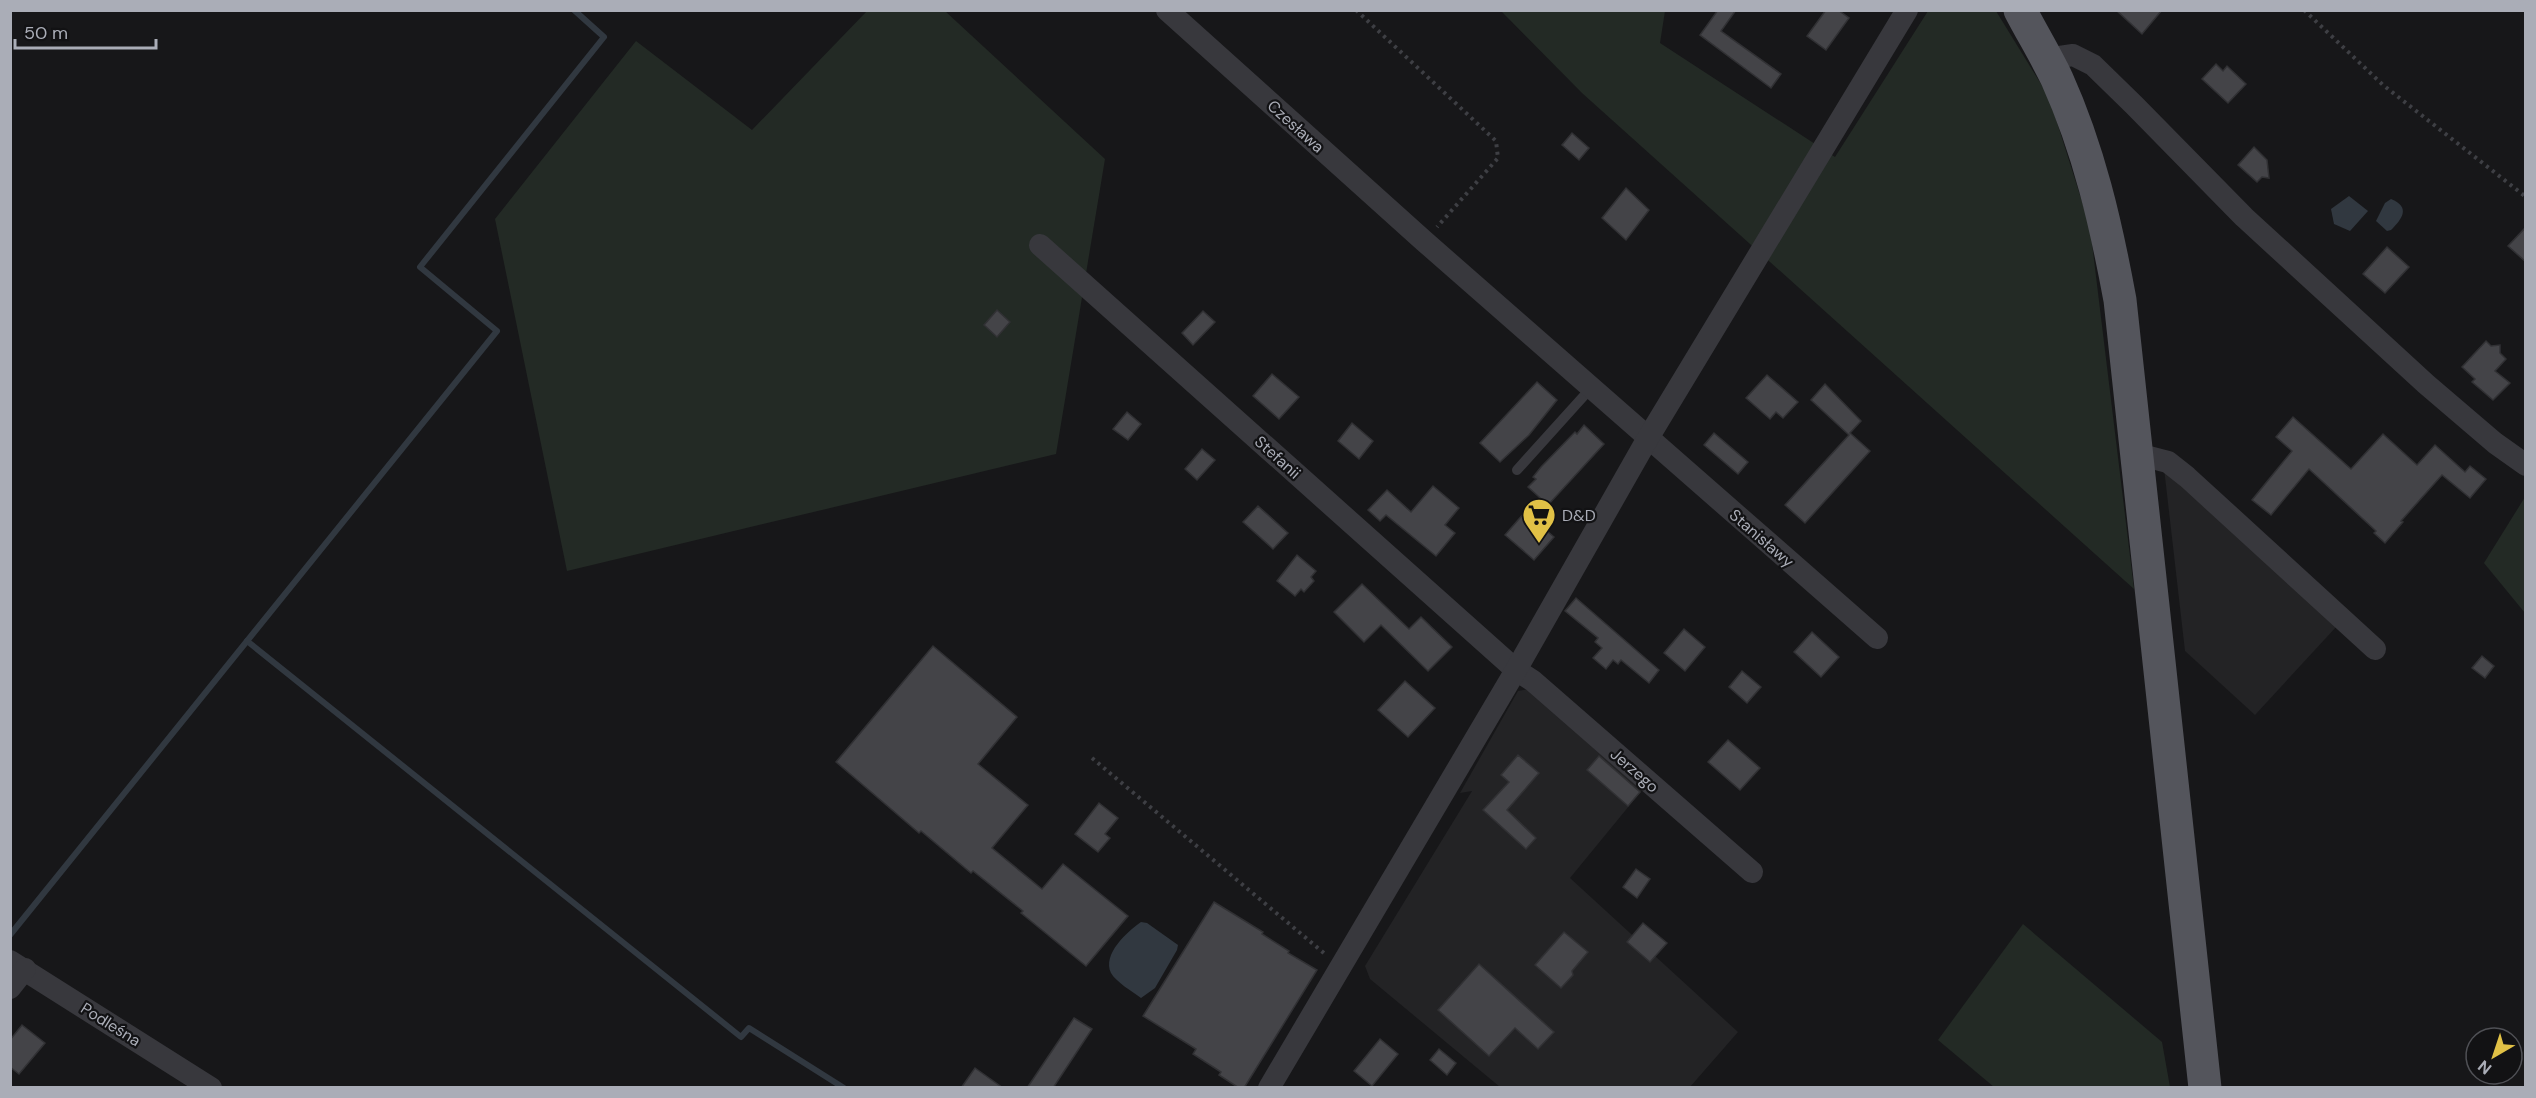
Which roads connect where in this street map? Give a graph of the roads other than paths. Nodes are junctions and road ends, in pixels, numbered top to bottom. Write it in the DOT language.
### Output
graph roads {
  1 [pos="1167,10"];
  2 [pos="1907,10"];
  3 [pos="2020,10"];
  4 [pos="2046,59"];
  5 [pos="1040,244"];
  6 [pos="1591,388"];
  7 [pos="1648,438"];
  8 [pos="2137,454"];
  9 [pos="2526,465"];
  10 [pos="1517,470"];
  11 [pos="1876,638"];
  12 [pos="2375,649"];
  13 [pos="1516,670"];
  14 [pos="1752,872"];
  15 [pos="18,965"];
  16 [pos="10,988"];
  17 [pos="211,1088"];
  18 [pos="1269,1088"];
  19 [pos="2205,1088"];
  1 -- 6 [label="street, Czesława"];
  2 -- 7 [label="street"];
  3 -- 4 [label="main road"];
  4 -- 8 [label="main road"];
  4 -- 9 [label="street"];
  5 -- 13 [label="street, Stefanii"];
  6 -- 7 [label="street, Czesława"];
  6 -- 10 [label="lane"];
  7 -- 11 [label="street, Stanisławy"];
  7 -- 13 [label="street"];
  8 -- 12 [label="street"];
  8 -- 19 [label="main road"];
  13 -- 14 [label="street, Jerzego"];
  13 -- 18 [label="street"];
  15 -- 16 [label="street"];
  15 -- 17 [label="street, Podleśna"];
}
